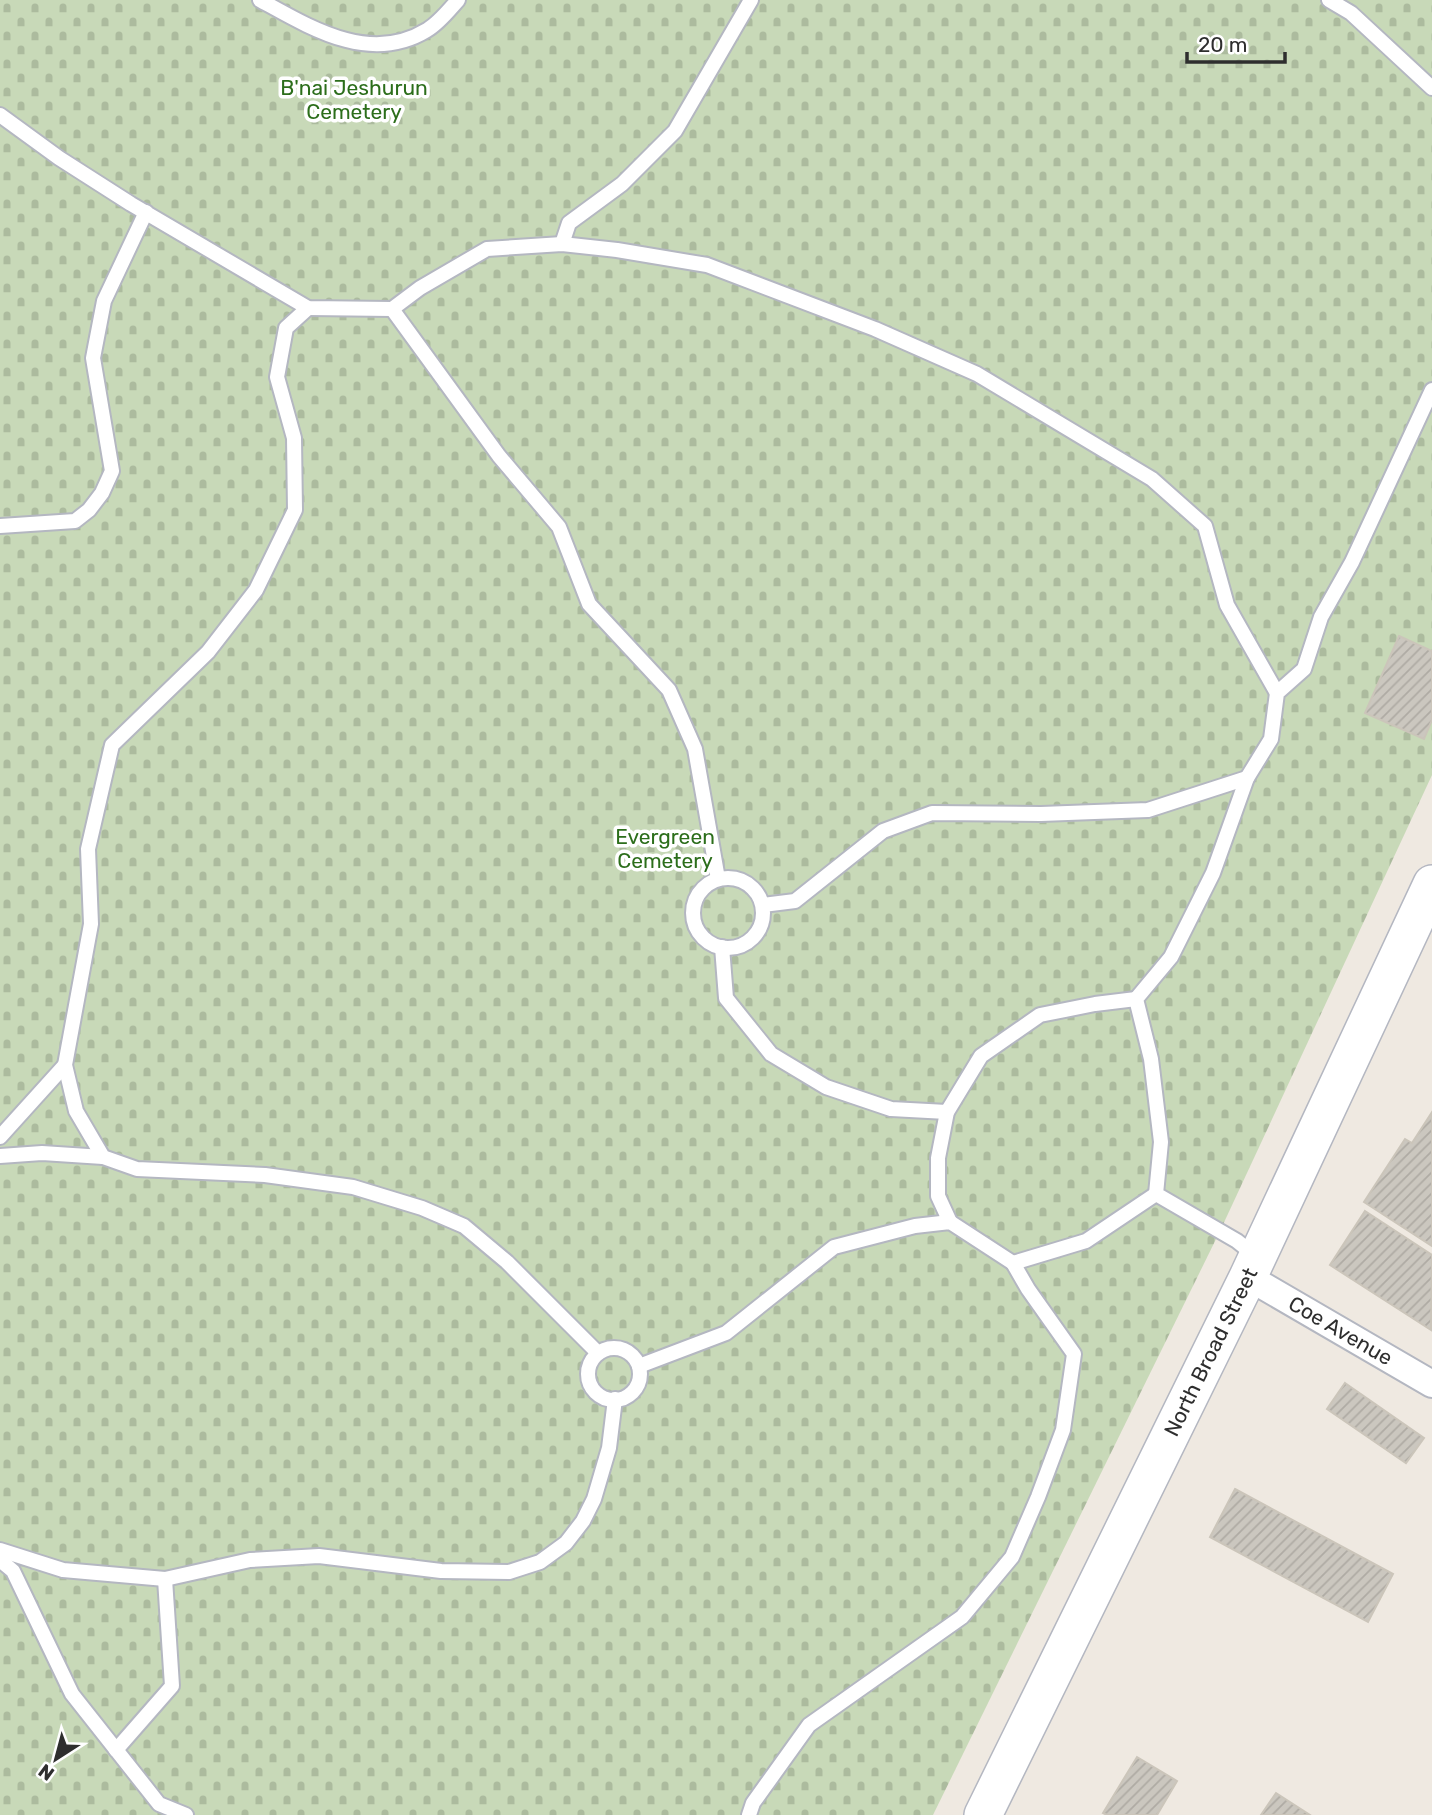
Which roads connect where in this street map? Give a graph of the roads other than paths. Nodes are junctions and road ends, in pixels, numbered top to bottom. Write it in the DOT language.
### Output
graph roads {
  1 [pos="260,0"];
  2 [pos="458,0"];
  3 [pos="751,0"];
  4 [pos="1329,0"];
  5 [pos="1432,88"];
  6 [pos="0,115"];
  7 [pos="146,212"];
  8 [pos="562,244"];
  9 [pos="309,308"];
  10 [pos="392,309"];
  11 [pos="1432,390"];
  12 [pos="0,526"];
  13 [pos="1277,693"];
  14 [pos="1247,778"];
  15 [pos="718,879"];
  16 [pos="1432,884"];
  17 [pos="762,905"];
  18 [pos="722,947"];
  19 [pos="1136,999"];
  20 [pos="65,1065"];
  21 [pos="947,1112"];
  22 [pos="0,1137"];
  23 [pos="0,1156"];
  24 [pos="103,1157"];
  25 [pos="1156,1194"];
  26 [pos="950,1222"];
  27 [pos="1013,1263"];
  28 [pos="1253,1267"];
  29 [pos="598,1353"];
  30 [pos="639,1366"];
  31 [pos="1432,1384"];
  32 [pos="615,1399"];
  33 [pos="0,1550"];
  34 [pos="0,1560"];
  35 [pos="165,1579"];
  36 [pos="116,1750"];
  37 [pos="186,1815"];
  38 [pos="749,1815"];
  39 [pos="983,1815"];
  1 -- 2 [label="lane"];
  3 -- 8 [label="lane"];
  4 -- 5 [label="lane"];
  6 -- 7 [label="lane"];
  7 -- 9 [label="lane"];
  7 -- 12 [label="lane"];
  8 -- 10 [label="lane"];
  8 -- 13 [label="lane"];
  9 -- 10 [label="lane"];
  9 -- 20 [label="lane"];
  10 -- 15 [label="lane"];
  11 -- 13 [label="lane"];
  13 -- 14 [label="lane"];
  14 -- 17 [label="lane"];
  14 -- 19 [label="lane"];
  15 -- 17 [label="lane"];
  15 -- 18 [label="lane"];
  16 -- 28 [label="main road, North Broad Street"];
  17 -- 18 [label="lane"];
  18 -- 21 [label="lane"];
  19 -- 21 [label="lane"];
  19 -- 25 [label="lane"];
  20 -- 22 [label="lane"];
  20 -- 24 [label="lane"];
  21 -- 26 [label="lane"];
  23 -- 24 [label="lane"];
  24 -- 29 [label="lane"];
  25 -- 27 [label="lane"];
  25 -- 28 [label="lane"];
  26 -- 27 [label="lane"];
  26 -- 30 [label="lane"];
  27 -- 38 [label="lane"];
  28 -- 31 [label="street, Coe Avenue"];
  28 -- 39 [label="main road, North Broad Street"];
  29 -- 30 [label="lane"];
  29 -- 32 [label="lane"];
  30 -- 32 [label="lane"];
  32 -- 35 [label="lane"];
  33 -- 35 [label="lane"];
  34 -- 36 [label="lane"];
  35 -- 36 [label="lane"];
  36 -- 37 [label="lane"];
}
